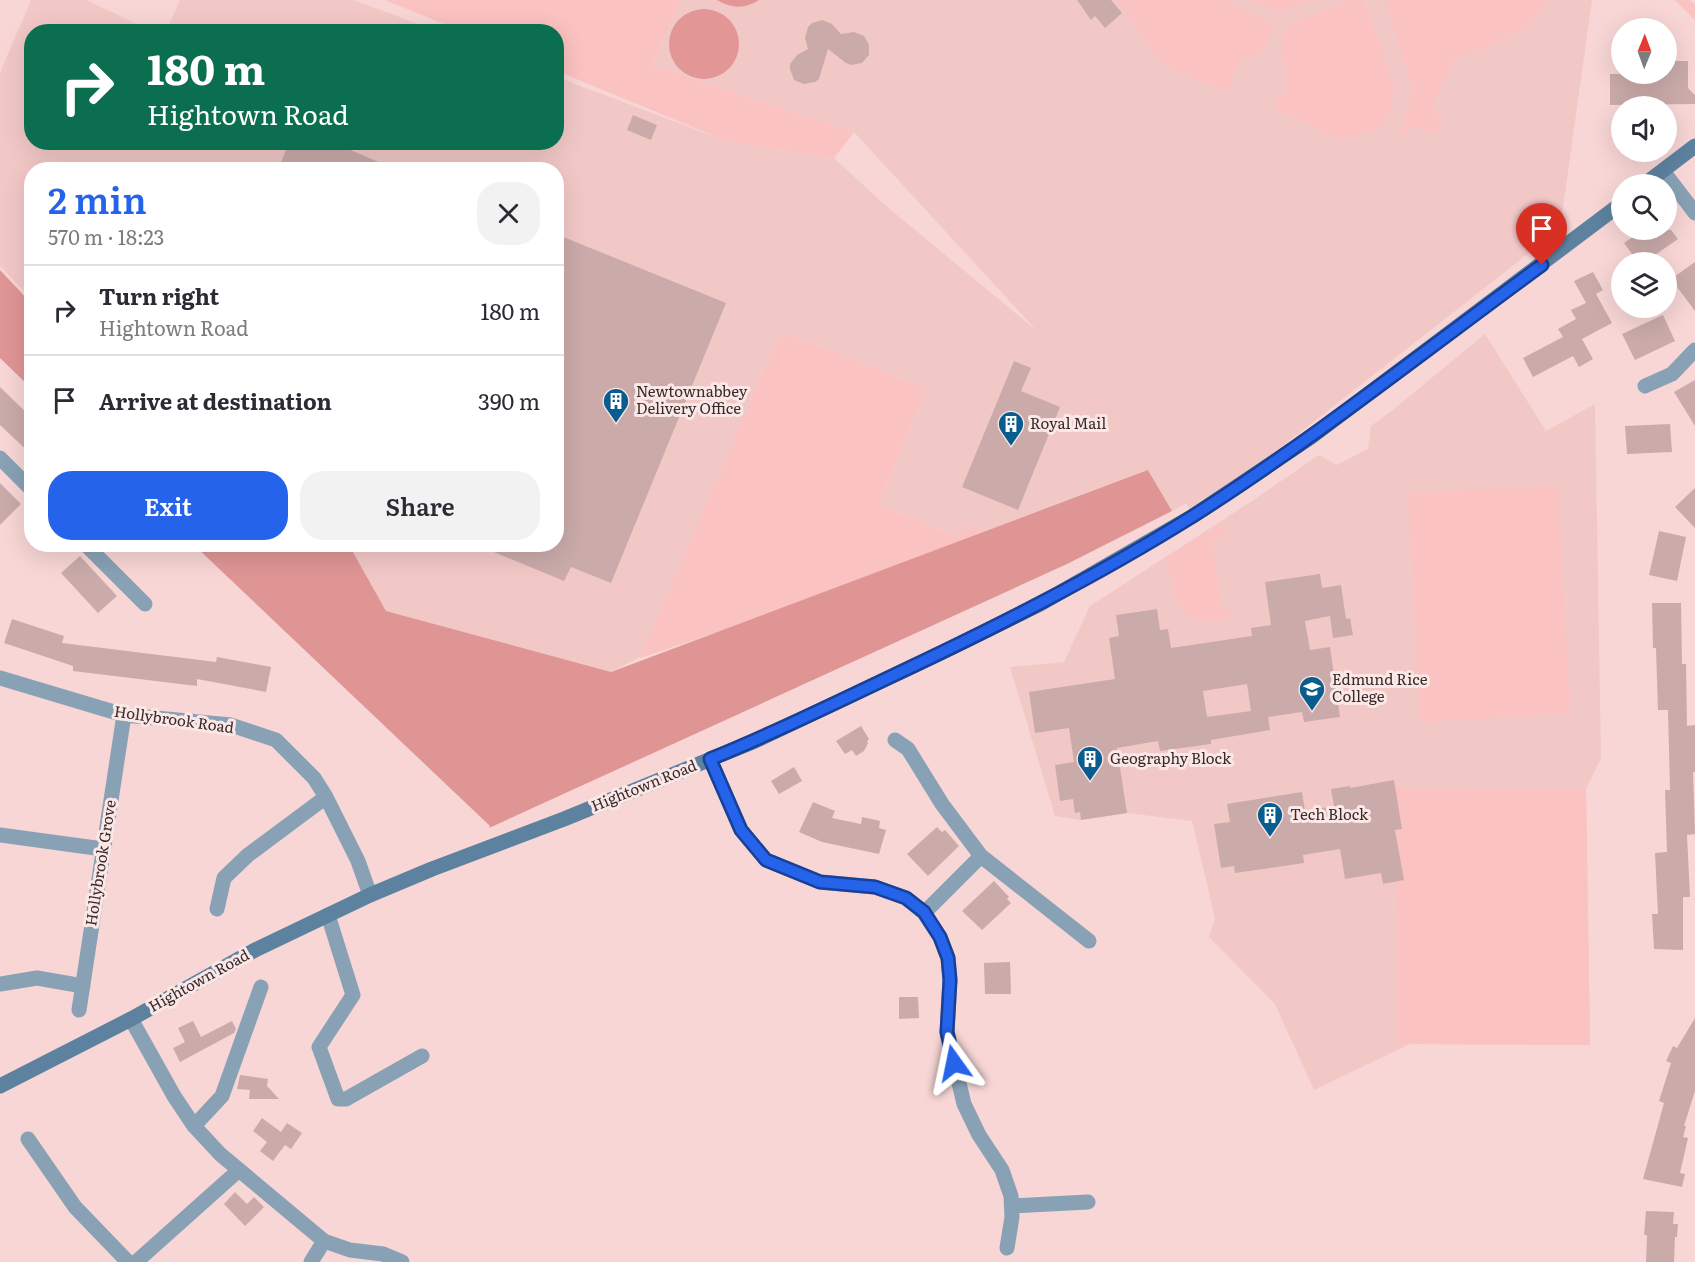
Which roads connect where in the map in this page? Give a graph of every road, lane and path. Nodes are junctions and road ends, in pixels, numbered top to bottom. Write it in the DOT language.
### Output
graph roads {
  1 [pos="1695,147"];
  2 [pos="1663,171"];
  3 [pos="1659,174"];
  4 [pos="1611,212"];
  5 [pos="1695,213"];
  6 [pos="1695,350"];
  7 [pos="1646,386"];
  8 [pos="0,459"];
  9 [pos="24,482"];
  10 [pos="94,552"];
  11 [pos="145,604"];
  12 [pos="0,678"];
  13 [pos="124,716"];
  14 [pos="895,740"];
  15 [pos="710,759"];
  16 [pos="326,797"];
  17 [pos="0,835"];
  18 [pos="103,849"];
  19 [pos="981,856"];
  20 [pos="370,895"];
  21 [pos="217,909"];
  22 [pos="924,912"];
  23 [pos="328,915"];
  24 [pos="1089,941"];
  25 [pos="0,984"];
  26 [pos="83,986"];
  27 [pos="261,987"];
  28 [pos="79,1010"];
  29 [pos="131,1019"];
  30 [pos="422,1056"];
  31 [pos="0,1086"];
  32 [pos="194,1126"];
  33 [pos="28,1139"];
  34 [pos="239,1170"];
  35 [pos="1088,1202"];
  36 [pos="1012,1206"];
  37 [pos="324,1241"];
  38 [pos="1007,1248"];
  39 [pos="128,1262"];
  40 [pos="136,1262"];
  41 [pos="311,1262"];
  42 [pos="402,1262"];
  1 -- 2 [label="main road"];
  2 -- 3 [label="main road"];
  2 -- 5 [label="street"];
  4 -- 15 [label="main road, Hightown Road"];
  6 -- 7 [label="street"];
  8 -- 9 [label="street"];
  10 -- 11 [label="street"];
  12 -- 13 [label="street, Hollybrook Road"];
  13 -- 16 [label="street, Hollybrook Road"];
  13 -- 18 [label="street, Hollybrook Grove"];
  14 -- 19 [label="street"];
  15 -- 20 [label="main road, Hightown Road"];
  15 -- 22 [label="street"];
  16 -- 20 [label="street, Hollybrook Road"];
  16 -- 21 [label="street"];
  17 -- 18 [label="street"];
  18 -- 26 [label="street, Hollybrook Grove"];
  19 -- 22 [label="street"];
  19 -- 24 [label="street"];
  20 -- 23 [label="main road, Hightown Road"];
  22 -- 36 [label="street"];
  23 -- 29 [label="main road, Hightown Road"];
  23 -- 30 [label="street"];
  25 -- 26 [label="street"];
  26 -- 28 [label="street, Hollybrook Grove"];
  27 -- 32 [label="street"];
  29 -- 31 [label="main road, Hightown Road"];
  29 -- 32 [label="street"];
  32 -- 34 [label="street"];
  33 -- 39 [label="street"];
  34 -- 37 [label="street"];
  34 -- 40 [label="street"];
  35 -- 36 [label="street"];
  36 -- 38 [label="street"];
  37 -- 41 [label="street"];
  37 -- 42 [label="street"];
}
